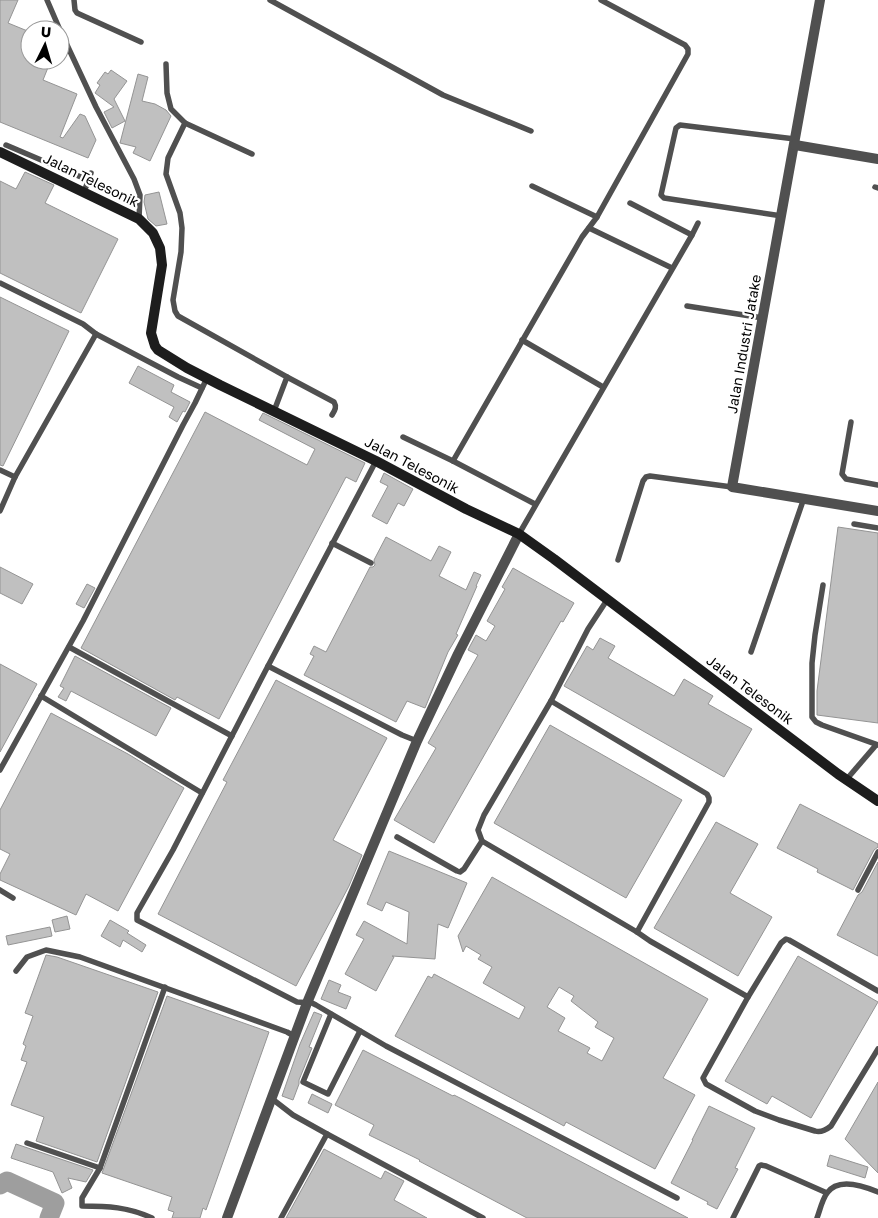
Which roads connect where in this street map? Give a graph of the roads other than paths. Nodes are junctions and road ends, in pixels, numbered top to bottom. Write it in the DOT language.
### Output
graph roads {
  1 [pos="47,0"];
  2 [pos="74,0"];
  3 [pos="270,0"];
  4 [pos="601,0"];
  5 [pos="820,0"];
  6 [pos="56,20"];
  7 [pos="141,42"];
  8 [pos="70,51"];
  9 [pos="166,64"];
  10 [pos="185,123"];
  11 [pos="531,131"];
  12 [pos="795,142"];
  13 [pos="3,148"];
  14 [pos="252,154"];
  15 [pos="878,159"];
  16 [pos="91,173"];
  17 [pos="88,180"];
  18 [pos="532,186"];
  19 [pos="84,192"];
  20 [pos="630,203"];
  21 [pos="782,216"];
  22 [pos="597,217"];
  23 [pos="139,218"];
  24 [pos="698,223"];
  25 [pos="589,228"];
  26 [pos="692,235"];
  27 [pos="672,268"];
  28 [pos="0,282"];
  29 [pos="687,306"];
  30 [pos="763,318"];
  31 [pos="96,334"];
  32 [pos="522,340"];
  33 [pos="287,377"];
  34 [pos="205,383"];
  35 [pos="604,386"];
  36 [pos="274,411"];
  37 [pos="332,415"];
  38 [pos="851,422"];
  39 [pos="403,437"];
  40 [pos="376,461"];
  41 [pos="453,461"];
  42 [pos="0,470"];
  43 [pos="16,477"];
  44 [pos="878,485"];
  45 [pos="732,487"];
  46 [pos="804,498"];
  47 [pos="535,504"];
  48 [pos="878,510"];
  49 [pos="0,511"];
  50 [pos="854,524"];
  51 [pos="878,528"];
  52 [pos="519,534"];
  53 [pos="332,543"];
  54 [pos="618,560"];
  55 [pos="371,563"];
  56 [pos="823,585"];
  57 [pos="607,600"];
  58 [pos="69,647"];
  59 [pos="751,652"];
  60 [pos="268,666"];
  61 [pos="41,696"];
  62 [pos="551,701"];
  63 [pos="232,736"];
  64 [pos="417,741"];
  65 [pos="877,745"];
  66 [pos="0,770"];
  67 [pos="846,780"];
  68 [pos="202,793"];
  69 [pos="878,801"];
  70 [pos="397,837"];
  71 [pos="482,841"];
  72 [pos="878,852"];
  73 [pos="0,890"];
  74 [pos="858,890"];
  75 [pos="13,898"];
  76 [pos="637,932"];
  77 [pos="16,971"];
  78 [pos="165,987"];
  79 [pos="878,991"];
  80 [pos="748,997"];
  81 [pos="307,1003"];
  82 [pos="331,1014"];
  83 [pos="360,1031"];
  84 [pos="294,1036"];
  85 [pos="878,1049"];
  86 [pos="271,1098"];
  87 [pos="327,1134"];
  88 [pos="27,1143"];
  89 [pos="100,1168"];
  90 [pos="878,1192"];
  91 [pos="827,1193"];
  92 [pos="677,1198"];
  93 [pos="152,1218"];
  94 [pos="227,1218"];
  95 [pos="282,1218"];
  96 [pos="483,1218"];
  97 [pos="733,1218"];
  98 [pos="816,1218"];
  1 -- 6 [label="lane"];
  2 -- 7 [label="lane"];
  3 -- 11 [label="lane"];
  4 -- 22 [label="lane"];
  5 -- 12 [label="street, Jalan Industri Jatake"];
  8 -- 23 [label="lane"];
  9 -- 10 [label="lane"];
  10 -- 14 [label="lane"];
  10 -- 33 [label="lane"];
  12 -- 15 [label="street"];
  12 -- 21 [label="street, Jalan Industri Jatake"];
  12 -- 21 [label="lane"];
  13 -- 17 [label="lane"];
  13 -- 19 [label="street, Jalan Telesonik"];
  16 -- 17 [label="lane"];
  17 -- 19 [label="lane"];
  18 -- 22 [label="lane"];
  19 -- 23 [label="street, Jalan Telesonik"];
  20 -- 26 [label="lane"];
  21 -- 30 [label="street, Jalan Industri Jatake"];
  22 -- 25 [label="lane"];
  23 -- 34 [label="street, Jalan Telesonik"];
  24 -- 26 [label="lane"];
  25 -- 27 [label="lane"];
  25 -- 32 [label="lane"];
  26 -- 27 [label="lane"];
  27 -- 35 [label="lane"];
  28 -- 31 [label="lane"];
  29 -- 30 [label="lane"];
  30 -- 45 [label="street, Jalan Industri Jatake"];
  31 -- 34 [label="lane"];
  31 -- 43 [label="lane"];
  32 -- 35 [label="lane"];
  32 -- 41 [label="lane"];
  33 -- 36 [label="lane"];
  33 -- 37 [label="lane"];
  34 -- 36 [label="street, Jalan Telesonik"];
  34 -- 58 [label="lane"];
  35 -- 47 [label="lane"];
  36 -- 40 [label="street, Jalan Telesonik"];
  38 -- 44 [label="lane"];
  39 -- 41 [label="lane"];
  40 -- 52 [label="street, Jalan Telesonik"];
  40 -- 53 [label="lane"];
  41 -- 47 [label="lane"];
  42 -- 43 [label="lane"];
  43 -- 49 [label="lane"];
  45 -- 46 [label="street"];
  45 -- 54 [label="lane"];
  46 -- 48 [label="street"];
  46 -- 59 [label="lane"];
  47 -- 52 [label="lane"];
  50 -- 51 [label="lane"];
  52 -- 57 [label="street, Jalan Telesonik"];
  52 -- 64 [label="street"];
  53 -- 55 [label="lane"];
  53 -- 60 [label="lane"];
  56 -- 65 [label="lane"];
  57 -- 62 [label="lane"];
  57 -- 67 [label="street, Jalan Telesonik"];
  58 -- 61 [label="lane"];
  58 -- 63 [label="lane"];
  60 -- 63 [label="lane"];
  60 -- 64 [label="lane"];
  61 -- 66 [label="lane"];
  61 -- 68 [label="lane"];
  62 -- 71 [label="lane"];
  62 -- 76 [label="lane"];
  63 -- 68 [label="lane"];
  64 -- 81 [label="street"];
  65 -- 67 [label="lane"];
  67 -- 69 [label="street, Jalan Telesonik"];
  68 -- 81 [label="lane"];
  70 -- 71 [label="lane"];
  71 -- 76 [label="lane"];
  72 -- 74 [label="lane"];
  73 -- 75 [label="lane"];
  76 -- 80 [label="lane"];
  77 -- 78 [label="lane"];
  78 -- 84 [label="lane"];
  78 -- 89 [label="lane"];
  79 -- 80 [label="lane"];
  80 -- 85 [label="lane"];
  81 -- 82 [label="lane"];
  81 -- 84 [label="street"];
  82 -- 83 [label="lane"];
  82 -- 83 [label="lane"];
  83 -- 92 [label="lane"];
  84 -- 86 [label="street"];
  86 -- 87 [label="lane"];
  86 -- 94 [label="street"];
  87 -- 95 [label="lane"];
  87 -- 96 [label="lane"];
  88 -- 89 [label="lane"];
  89 -- 93 [label="lane"];
  90 -- 91 [label="lane"];
  91 -- 97 [label="lane"];
  91 -- 98 [label="lane"];
}
